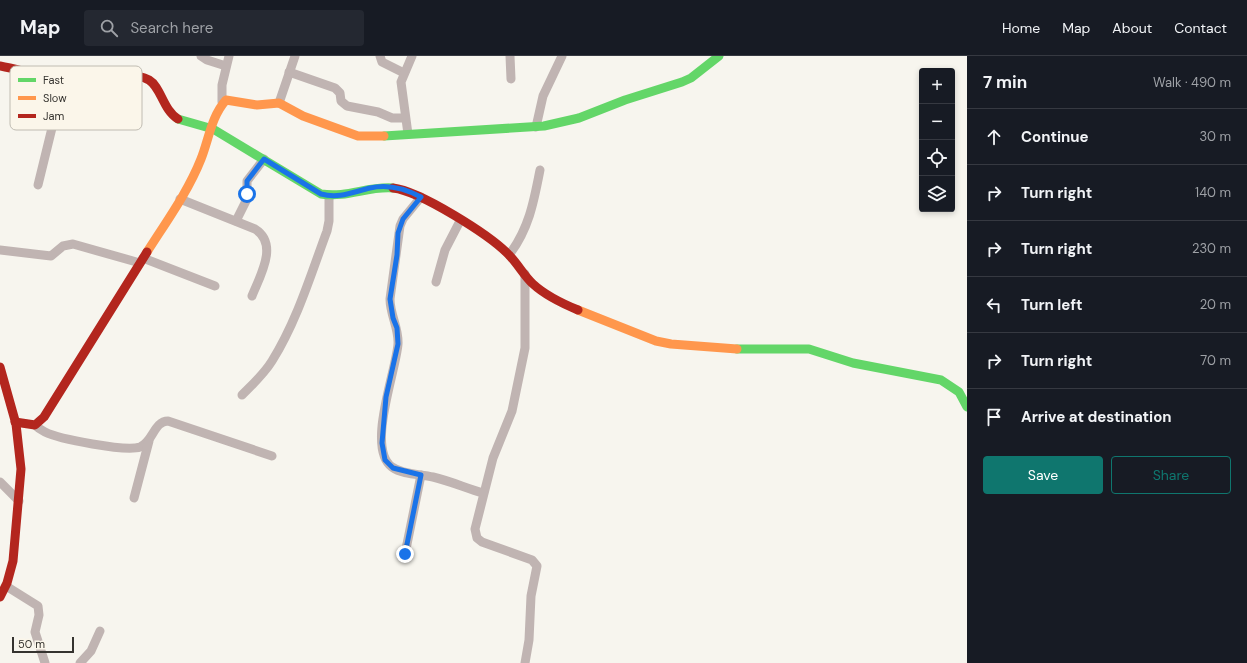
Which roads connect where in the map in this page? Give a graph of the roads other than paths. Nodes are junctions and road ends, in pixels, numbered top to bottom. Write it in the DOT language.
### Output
graph roads {
  1 [pos="201,56"];
  2 [pos="229,56"];
  3 [pos="294,56"];
  4 [pos="380,56"];
  5 [pos="412,56"];
  6 [pos="510,56"];
  7 [pos="562,56"];
  8 [pos="719,56"];
  9 [pos="0,66"];
  10 [pos="226,66"];
  11 [pos="10,68"];
  12 [pos="289,72"];
  13 [pos="404,74"];
  14 [pos="142,79"];
  15 [pos="511,79"];
  16 [pos="279,103"];
  17 [pos="221,104"];
  18 [pos="405,118"];
  19 [pos="212,124"];
  20 [pos="536,127"];
  21 [pos="51,130"];
  22 [pos="408,134"];
  23 [pos="264,159"];
  24 [pos="540,170"];
  25 [pos="38,185"];
  26 [pos="329,196"];
  27 [pos="421,197"];
  28 [pos="180,199"];
  29 [pos="460,221"];
  30 [pos="236,222"];
  31 [pos="0,250"];
  32 [pos="509,255"];
  33 [pos="142,261"];
  34 [pos="524,274"];
  35 [pos="436,282"];
  36 [pos="215,286"];
  37 [pos="252,296"];
  38 [pos="0,367"];
  39 [pos="242,395"];
  40 [pos="967,407"];
  41 [pos="15,422"];
  42 [pos="35,425"];
  43 [pos="149,441"];
  44 [pos="272,456"];
  45 [pos="421,475"];
  46 [pos="0,482"];
  47 [pos="483,493"];
  48 [pos="134,498"];
  49 [pos="19,501"];
  50 [pos="405,554"];
  51 [pos="6,586"];
  52 [pos="0,597"];
  53 [pos="100,631"];
  54 [pos="45,663"];
  55 [pos="80,663"];
  56 [pos="525,663"];
  1 -- 10 [label="street"];
  2 -- 10 [label="street"];
  3 -- 12 [label="street"];
  4 -- 13 [label="street"];
  5 -- 13 [label="street"];
  6 -- 15 [label="street"];
  7 -- 20 [label="street"];
  8 -- 20 [label="street"];
  9 -- 11 [label="street"];
  10 -- 17 [label="street"];
  12 -- 16 [label="street"];
  12 -- 18 [label="street"];
  13 -- 18 [label="street"];
  14 -- 19 [label="street"];
  16 -- 17 [label="street"];
  16 -- 22 [label="street"];
  17 -- 19 [label="street"];
  18 -- 22 [label="street"];
  19 -- 23 [label="street"];
  19 -- 28 [label="street"];
  20 -- 22 [label="street"];
  21 -- 25 [label="street"];
  23 -- 26 [label="street"];
  23 -- 30 [label="street"];
  24 -- 32 [label="street"];
  26 -- 27 [label="street"];
  26 -- 39 [label="street"];
  27 -- 29 [label="street"];
  27 -- 45 [label="street"];
  28 -- 30 [label="street"];
  28 -- 33 [label="street"];
  29 -- 32 [label="street"];
  29 -- 35 [label="street"];
  30 -- 37 [label="street"];
  31 -- 33 [label="street"];
  32 -- 34 [label="street"];
  33 -- 36 [label="street"];
  33 -- 42 [label="street"];
  34 -- 40 [label="street"];
  34 -- 47 [label="street"];
  38 -- 41 [label="street"];
  41 -- 42 [label="street"];
  41 -- 49 [label="street"];
  42 -- 43 [label="street"];
  43 -- 44 [label="street"];
  43 -- 48 [label="street"];
  45 -- 47 [label="street"];
  45 -- 50 [label="street"];
  46 -- 49 [label="street"];
  47 -- 56 [label="street"];
  49 -- 51 [label="street"];
  51 -- 52 [label="street"];
  51 -- 54 [label="street"];
  53 -- 55 [label="street"];
}
